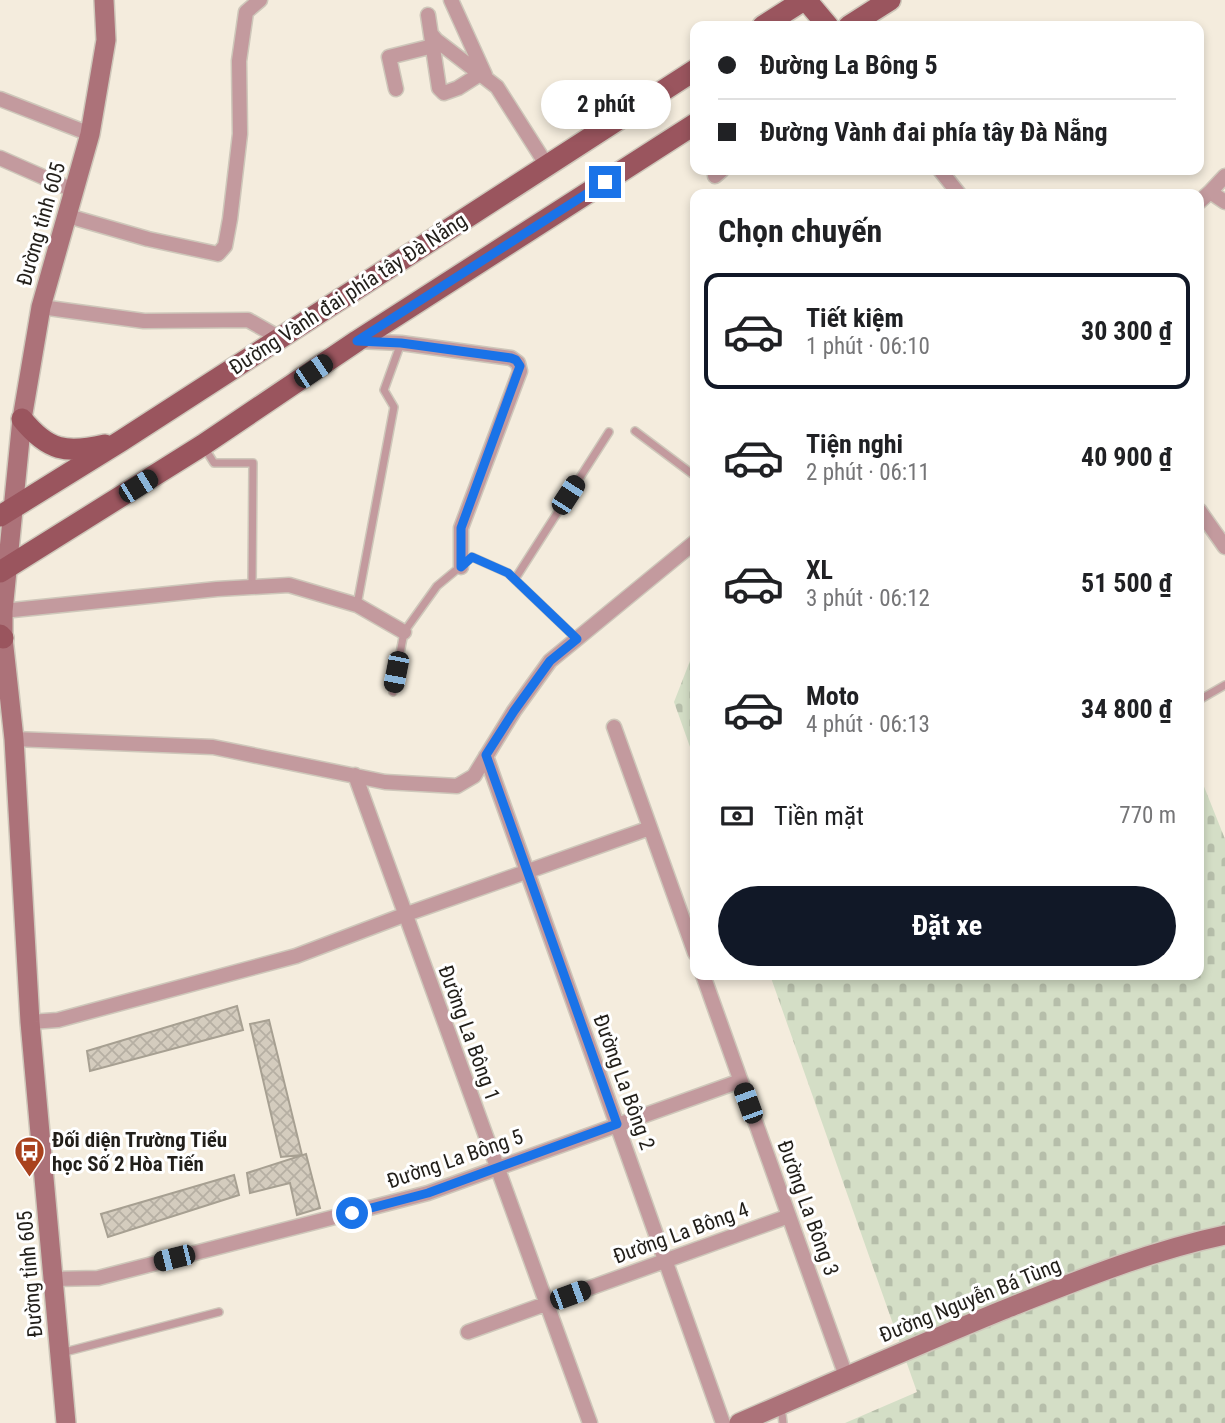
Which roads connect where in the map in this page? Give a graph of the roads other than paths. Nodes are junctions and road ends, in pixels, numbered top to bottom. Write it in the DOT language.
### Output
graph roads {
  1 [pos="104,0"];
  2 [pos="260,0"];
  3 [pos="451,0"];
  4 [pos="805,0"];
  5 [pos="890,0"];
  6 [pos="428,15"];
  7 [pos="771,21"];
  8 [pos="824,21"];
  9 [pos="857,21"];
  10 [pos="432,40"];
  11 [pos="690,73"];
  12 [pos="484,77"];
  13 [pos="396,89"];
  14 [pos="0,99"];
  15 [pos="690,127"];
  16 [pos="90,134"];
  17 [pos="0,158"];
  18 [pos="547,164"];
  19 [pos="944,175"];
  20 [pos="1225,176"];
  21 [pos="956,189"];
  22 [pos="75,191"];
  23 [pos="1210,192"];
  24 [pos="1204,197"];
  25 [pos="1225,202"];
  26 [pos="68,216"];
  27 [pos="41,307"];
  28 [pos="280,338"];
  29 [pos="357,341"];
  30 [pos="401,343"];
  31 [pos="22,419"];
  32 [pos="635,430"];
  33 [pos="609,432"];
  34 [pos="121,440"];
  35 [pos="203,445"];
  36 [pos="690,472"];
  37 [pos="6,513"];
  38 [pos="1204,517"];
  39 [pos="690,546"];
  40 [pos="1225,547"];
  41 [pos="461,567"];
  42 [pos="4,570"];
  43 [pos="514,579"];
  44 [pos="252,587"];
  45 [pos="358,605"];
  46 [pos="3,611"];
  47 [pos="404,632"];
  48 [pos="2,636"];
  49 [pos="577,639"];
  50 [pos="1225,685"];
  51 [pos="393,692"];
  52 [pos="1204,698"];
  53 [pos="614,727"];
  54 [pos="14,740"];
  55 [pos="486,755"];
  56 [pos="355,775"];
  57 [pos="650,828"];
  58 [pos="527,872"];
  59 [pos="404,915"];
  60 [pos="690,939"];
  61 [pos="705,980"];
  62 [pos="30,1021"];
  63 [pos="740,1081"];
  64 [pos="617,1124"];
  65 [pos="497,1168"];
  66 [pos="789,1216"];
  67 [pos="1225,1235"];
  68 [pos="665,1261"];
  69 [pos="53,1279"];
  70 [pos="547,1304"];
  71 [pos="219,1312"];
  72 [pos="468,1332"];
  73 [pos="60,1353"];
  74 [pos="846,1376"];
  75 [pos="782,1414"];
  76 [pos="65,1423"];
  77 [pos="590,1423"];
  78 [pos="723,1423"];
  79 [pos="739,1423"];
  1 -- 16 [label="main road, Đường tỉnh 605"];
  2 -- 26 [label="street"];
  3 -- 12 [label="street"];
  4 -- 7 [label="main road"];
  4 -- 8 [label="main road"];
  5 -- 9 [label="main road"];
  6 -- 10 [label="street"];
  10 -- 12 [label="street"];
  10 -- 12 [label="street"];
  10 -- 13 [label="street"];
  11 -- 18 [label="main road, Đường Vành đai phía tây Đà Nẵng"];
  12 -- 18 [label="street"];
  14 -- 16 [label="street"];
  15 -- 29 [label="main road"];
  16 -- 22 [label="main road, Đường tỉnh 605"];
  17 -- 22 [label="street"];
  18 -- 28 [label="main road, Đường Vành đai phía tây Đà Nẵng"];
  19 -- 21 [label="street"];
  20 -- 23 [label="street"];
  22 -- 26 [label="main road, Đường tỉnh 605"];
  23 -- 24 [label="street"];
  23 -- 25 [label="street"];
  26 -- 27 [label="main road, Đường tỉnh 605"];
  27 -- 28 [label="street"];
  27 -- 31 [label="main road, Đường tỉnh 605"];
  28 -- 34 [label="main road, Đường Vành đai phía tây Đà Nẵng"];
  29 -- 30 [label="street"];
  29 -- 35 [label="main road"];
  30 -- 41 [label="street"];
  30 -- 45 [label="lane"];
  31 -- 34 [label="main road"];
  31 -- 37 [label="main road, Đường tỉnh 605"];
  32 -- 36 [label="lane"];
  33 -- 43 [label="lane"];
  34 -- 37 [label="main road, Đường Vành đai phía tây Đà Nẵng"];
  35 -- 42 [label="main road"];
  35 -- 44 [label="lane"];
  37 -- 42 [label="main road, Đường tỉnh 605"];
  38 -- 40 [label="street"];
  39 -- 49 [label="street"];
  41 -- 43 [label="lane"];
  41 -- 47 [label="lane"];
  42 -- 46 [label="main road, Đường tỉnh 605"];
  43 -- 49 [label="lane"];
  44 -- 45 [label="street"];
  44 -- 46 [label="street"];
  45 -- 47 [label="street"];
  46 -- 48 [label="main road, Đường tỉnh 605"];
  47 -- 51 [label="lane"];
  48 -- 54 [label="main road, Đường tỉnh 605"];
  49 -- 55 [label="street"];
  50 -- 52 [label="lane"];
  53 -- 57 [label="street"];
  54 -- 56 [label="street"];
  54 -- 62 [label="main road, Đường tỉnh 605"];
  55 -- 56 [label="street"];
  55 -- 58 [label="street, Đường La Bông 2"];
  56 -- 59 [label="street, Đường La Bông 1"];
  57 -- 58 [label="street"];
  57 -- 60 [label="street"];
  58 -- 59 [label="street"];
  58 -- 64 [label="street, Đường La Bông 2"];
  59 -- 62 [label="street"];
  59 -- 65 [label="street, Đường La Bông 1"];
  61 -- 63 [label="street, Đường La Bông 3"];
  62 -- 69 [label="main road, Đường tỉnh 605"];
  63 -- 64 [label="street, Đường La Bông 5"];
  63 -- 66 [label="street, Đường La Bông 3"];
  64 -- 65 [label="street, Đường La Bông 5"];
  64 -- 68 [label="street, Đường La Bông 2"];
  65 -- 69 [label="street, Đường La Bông 5"];
  65 -- 70 [label="street, Đường La Bông 1"];
  66 -- 68 [label="street, Đường La Bông 4"];
  66 -- 74 [label="street, Đường La Bông 3"];
  67 -- 74 [label="main road, Đường Nguyễn Bá Tùng"];
  68 -- 70 [label="street, Đường La Bông 4"];
  68 -- 78 [label="street, Đường La Bông 2"];
  69 -- 73 [label="main road, Đường tỉnh 605"];
  70 -- 72 [label="street, Đường La Bông 4"];
  70 -- 77 [label="street, Đường La Bông 1"];
  71 -- 73 [label="lane"];
  73 -- 76 [label="main road, Đường tỉnh 605"];
  74 -- 75 [label="main road, Đường Nguyễn Bá Tùng"];
  75 -- 79 [label="main road, Đường Nguyễn Bá Tùng"];
}
